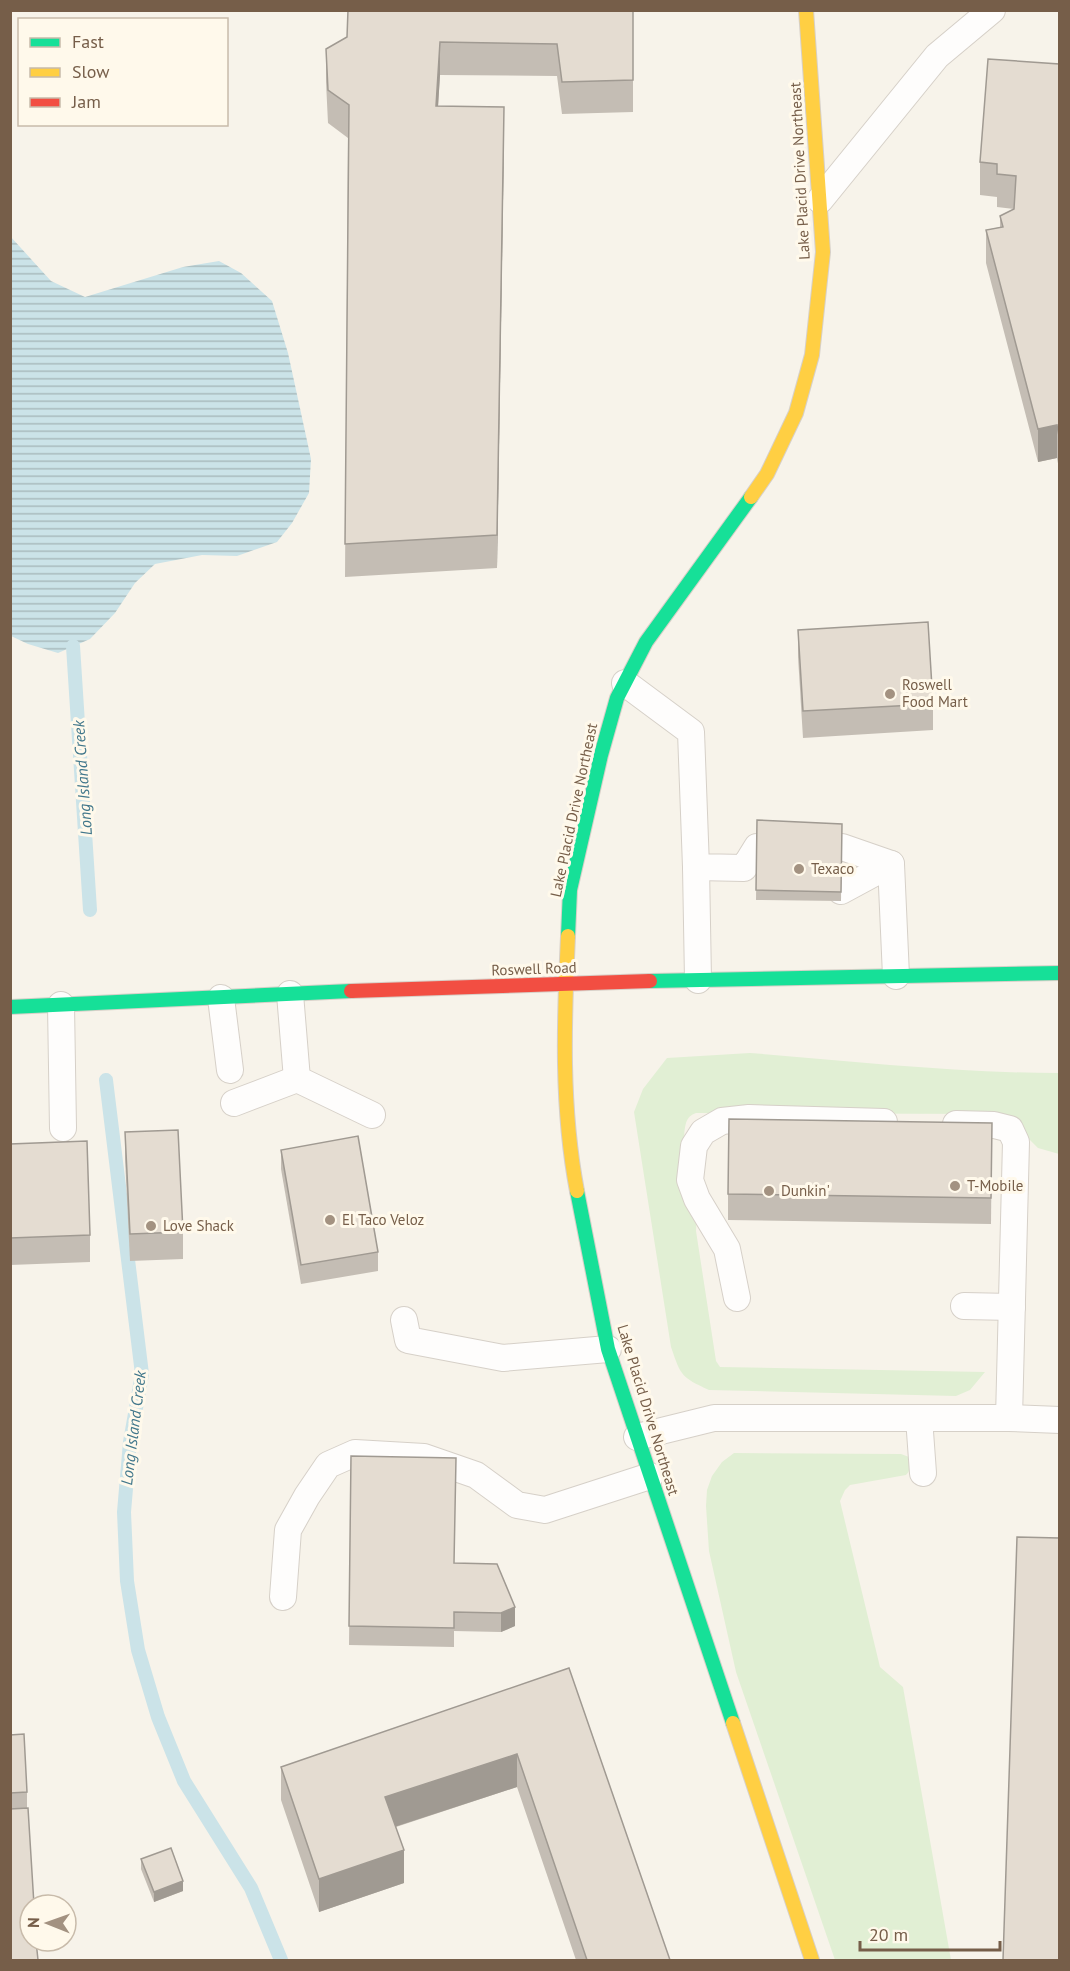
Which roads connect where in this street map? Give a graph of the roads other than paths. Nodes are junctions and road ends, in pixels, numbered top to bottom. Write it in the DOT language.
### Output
graph roads {
  1 [pos="806,10"];
  2 [pos="992,10"];
  3 [pos="820,200"];
  4 [pos="625,682"];
  5 [pos="842,847"];
  6 [pos="891,864"];
  7 [pos="696,867"];
  8 [pos="752,868"];
  9 [pos="841,891"];
  10 [pos="1059,973"];
  11 [pos="896,976"];
  12 [pos="698,980"];
  13 [pos="566,984"];
  14 [pos="290,994"];
  15 [pos="222,998"];
  16 [pos="61,1005"];
  17 [pos="10,1007"];
  18 [pos="230,1070"];
  19 [pos="297,1079"];
  20 [pos="234,1103"];
  21 [pos="372,1115"];
  22 [pos="63,1128"];
  23 [pos="737,1298"];
  24 [pos="964,1306"];
  25 [pos="1012,1307"];
  26 [pos="406,1330"];
  27 [pos="608,1349"];
  28 [pos="919,1418"];
  29 [pos="1009,1418"];
  30 [pos="1059,1420"];
  31 [pos="637,1437"];
  32 [pos="923,1473"];
  33 [pos="651,1476"];
  34 [pos="283,1597"];
  35 [pos="812,1960"];
  1 -- 3 [label="street, Lake Placid Drive Northeast"];
  2 -- 3 [label="lane"];
  3 -- 4 [label="street, Lake Placid Drive Northeast"];
  4 -- 7 [label="lane"];
  4 -- 13 [label="street, Lake Placid Drive Northeast"];
  5 -- 6 [label="lane"];
  6 -- 9 [label="lane"];
  6 -- 11 [label="lane"];
  7 -- 8 [label="lane"];
  7 -- 12 [label="lane"];
  10 -- 11 [label="street, Roswell Road"];
  11 -- 12 [label="street, Roswell Road"];
  12 -- 13 [label="street, Roswell Road"];
  13 -- 14 [label="street, Roswell Road"];
  13 -- 27 [label="street, Lake Placid Drive Northeast"];
  14 -- 15 [label="street, Roswell Road"];
  14 -- 19 [label="lane"];
  15 -- 16 [label="street, Roswell Road"];
  15 -- 18 [label="lane"];
  16 -- 17 [label="street, Roswell Road"];
  16 -- 22 [label="lane"];
  19 -- 20 [label="lane"];
  19 -- 21 [label="lane"];
  23 -- 25 [label="lane"];
  24 -- 25 [label="lane"];
  25 -- 29 [label="lane"];
  26 -- 27 [label="lane"];
  27 -- 31 [label="street, Lake Placid Drive Northeast"];
  28 -- 29 [label="lane"];
  28 -- 31 [label="lane"];
  28 -- 32 [label="lane"];
  29 -- 30 [label="lane"];
  31 -- 33 [label="street, Lake Placid Drive Northeast"];
  33 -- 34 [label="lane"];
  33 -- 35 [label="street, Lake Placid Drive Northeast"];
}
